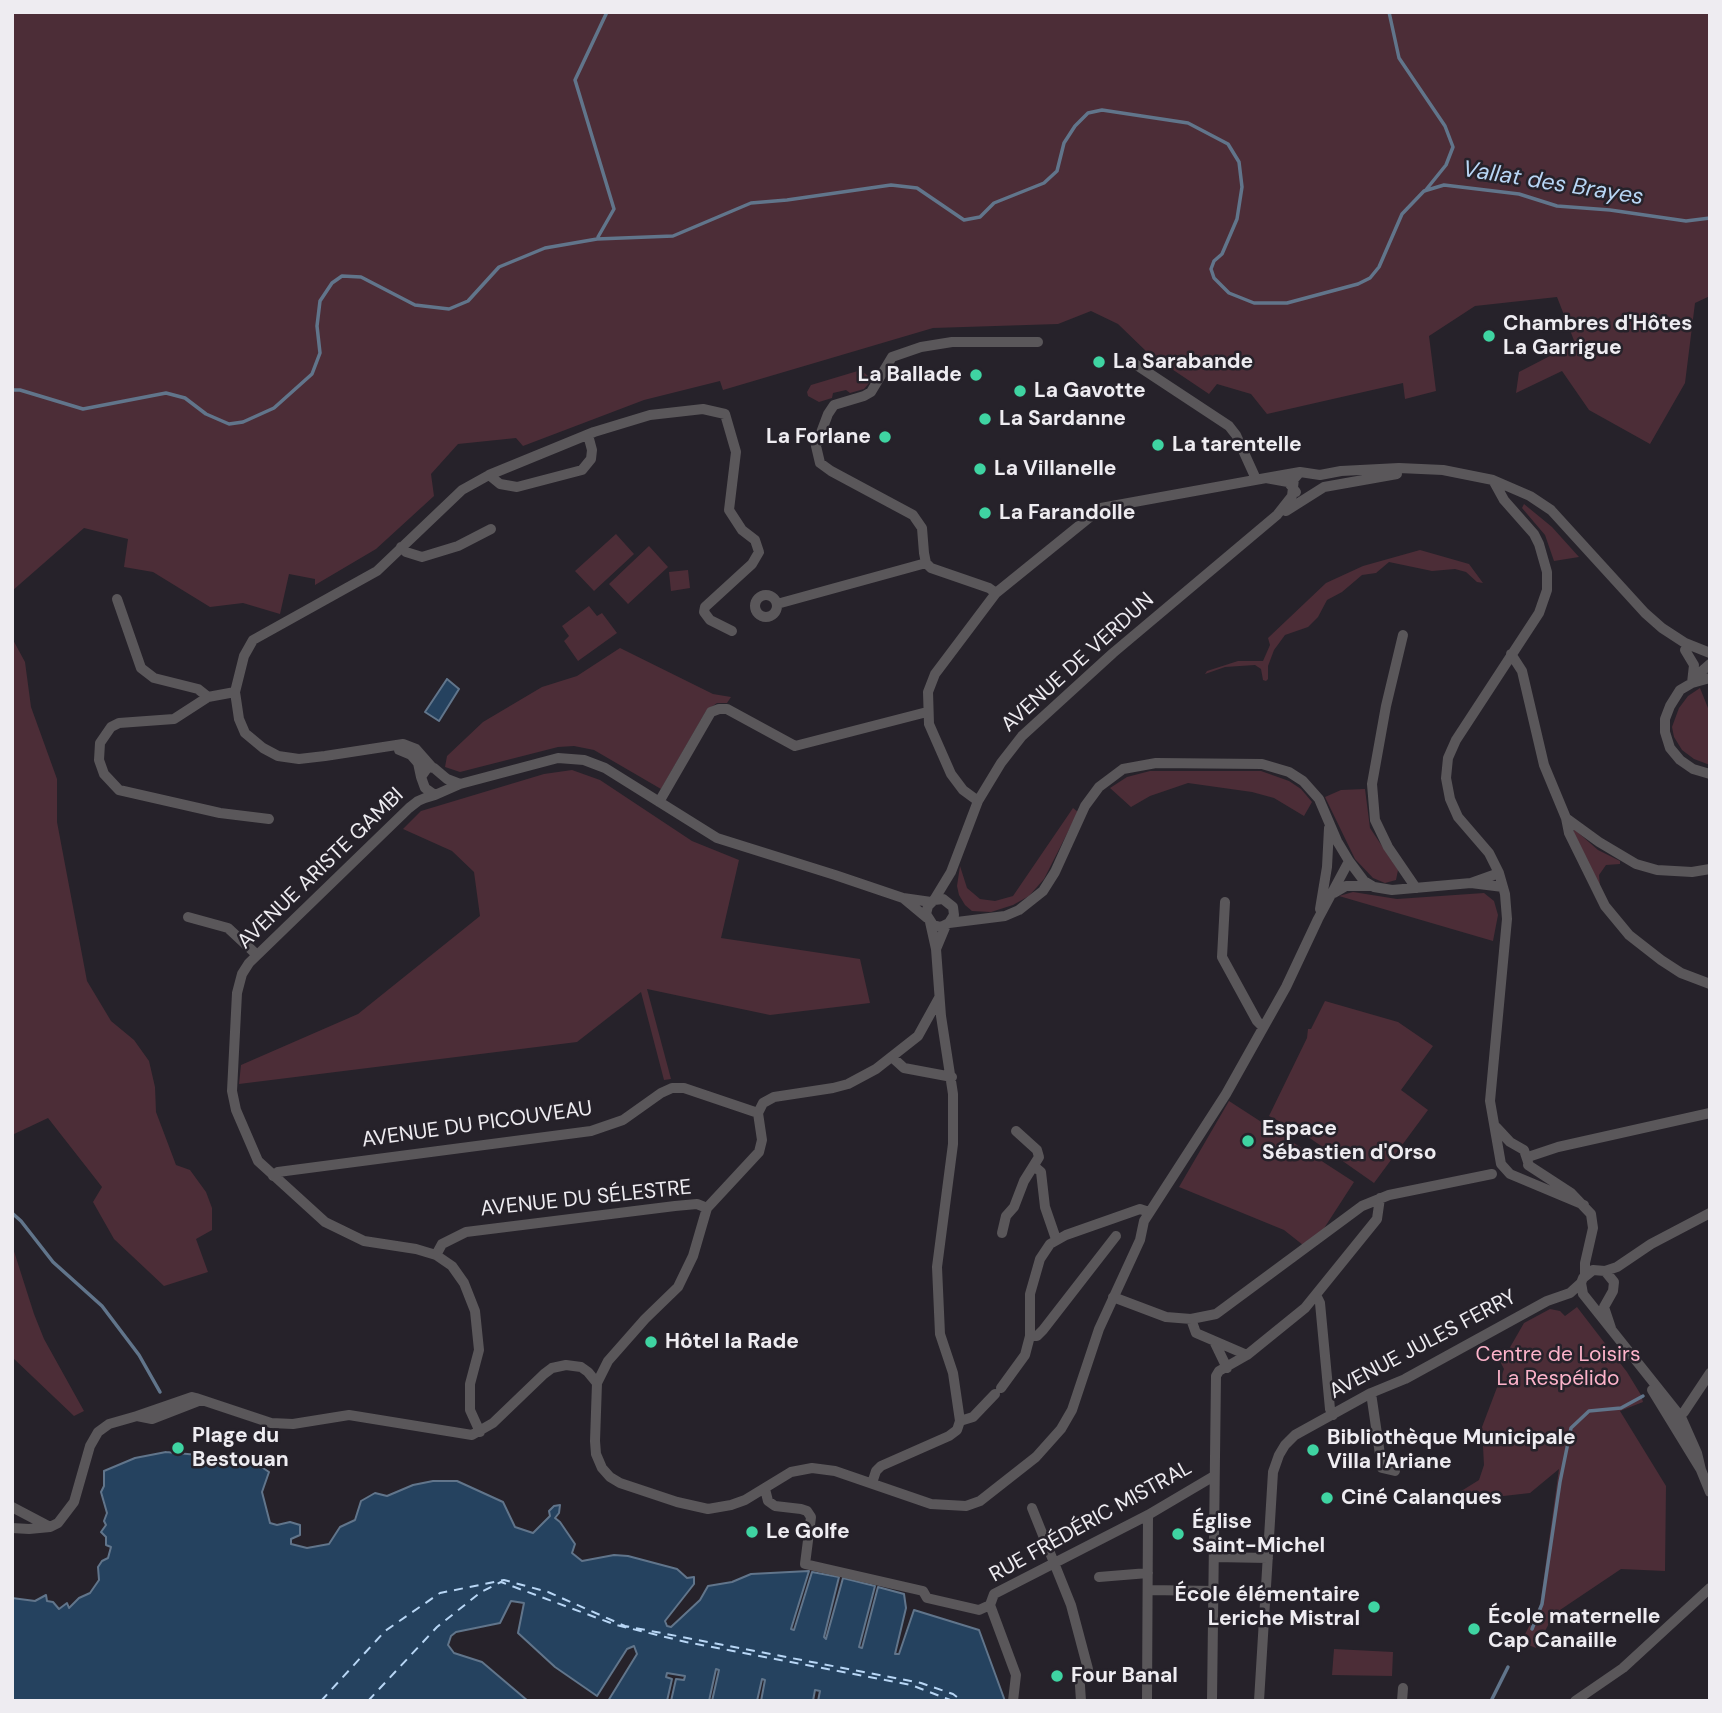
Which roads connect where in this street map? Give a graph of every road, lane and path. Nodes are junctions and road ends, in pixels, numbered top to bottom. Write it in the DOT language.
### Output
graph roads {
  1 [pos="1038,342"];
  2 [pos="1135,364"];
  3 [pos="588,435"];
  4 [pos="1426,469"];
  5 [pos="1300,472"];
  6 [pos="1313,474"];
  7 [pos="489,475"];
  8 [pos="1261,478"];
  9 [pos="1493,480"];
  10 [pos="1293,488"];
  11 [pos="1318,490"];
  12 [pos="1522,493"];
  13 [pos="1307,497"];
  14 [pos="1277,515"];
  15 [pos="1524,522"];
  16 [pos="491,530"];
  17 [pos="401,547"];
  18 [pos="926,563"];
  19 [pos="996,593"];
  20 [pos="117,600"];
  21 [pos="777,604"];
  22 [pos="732,631"];
  23 [pos="1403,635"];
  24 [pos="1685,650"];
  25 [pos="1710,653"];
  26 [pos="1511,654"];
  27 [pos="1710,662"];
  28 [pos="1710,678"];
  29 [pos="1693,681"];
  30 [pos="235,692"];
  31 [pos="208,697"];
  32 [pos="927,712"];
  33 [pos="389,747"];
  34 [pos="431,766"];
  35 [pos="1710,774"];
  36 [pos="443,776"];
  37 [pos="421,777"];
  38 [pos="460,784"];
  39 [pos="438,794"];
  40 [pos="978,801"];
  41 [pos="659,802"];
  42 [pos="1566,818"];
  43 [pos="269,819"];
  44 [pos="1329,824"];
  45 [pos="1349,861"];
  46 [pos="1710,869"];
  47 [pos="951,872"];
  48 [pos="1499,873"];
  49 [pos="1325,882"];
  50 [pos="1471,883"];
  51 [pos="1374,887"];
  52 [pos="1503,887"];
  53 [pos="1416,888"];
  54 [pos="1334,892"];
  55 [pos="903,898"];
  56 [pos="932,901"];
  57 [pos="1226,902"];
  58 [pos="952,905"];
  59 [pos="188,917"];
  60 [pos="1318,919"];
  61 [pos="929,920"];
  62 [pos="980,921"];
  63 [pos="948,924"];
  64 [pos="936,949"];
  65 [pos="256,954"];
  66 [pos="1710,984"];
  67 [pos="940,996"];
  68 [pos="1263,1027"];
  69 [pos="893,1058"];
  70 [pos="952,1077"];
  71 [pos="1710,1112"];
  72 [pos="758,1113"];
  73 [pos="1494,1125"];
  74 [pos="1016,1131"];
  75 [pos="1516,1147"];
  76 [pos="1546,1150"];
  77 [pos="1501,1158"];
  78 [pos="1528,1161"];
  79 [pos="1034,1166"];
  80 [pos="1492,1174"];
  81 [pos="1512,1174"];
  82 [pos="273,1176"];
  83 [pos="1542,1176"];
  84 [pos="1380,1198"];
  85 [pos="1584,1205"];
  86 [pos="707,1208"];
  87 [pos="1149,1212"];
  88 [pos="1710,1213"];
  89 [pos="1002,1233"];
  90 [pos="1116,1236"];
  91 [pos="1056,1239"];
  92 [pos="1590,1245"];
  93 [pos="436,1255"];
  94 [pos="1603,1270"];
  95 [pos="1583,1279"];
  96 [pos="1315,1296"];
  97 [pos="1114,1297"];
  98 [pos="1587,1298"];
  99 [pos="1607,1299"];
  100 [pos="1191,1319"];
  101 [pos="1611,1328"];
  102 [pos="1030,1336"];
  103 [pos="1214,1341"];
  104 [pos="1247,1355"];
  105 [pos="608,1361"];
  106 [pos="581,1367"];
  107 [pos="1223,1369"];
  108 [pos="1710,1373"];
  109 [pos="597,1383"];
  110 [pos="1371,1393"];
  111 [pos="1333,1415"];
  112 [pos="1677,1419"];
  113 [pos="960,1421"];
  114 [pos="480,1432"];
  115 [pos="1395,1471"];
  116 [pos="1214,1476"];
  117 [pos="872,1483"];
  118 [pos="765,1489"];
  119 [pos="1710,1492"];
  120 [pos="12,1507"];
  121 [pos="1032,1508"];
  122 [pos="1148,1515"];
  123 [pos="50,1527"];
  124 [pos="12,1528"];
  125 [pos="1214,1557"];
  126 [pos="1268,1558"];
  127 [pos="1054,1563"];
  128 [pos="1148,1573"];
  129 [pos="1099,1577"];
  130 [pos="1710,1588"];
  131 [pos="1148,1590"];
  132 [pos="1214,1591"];
  133 [pos="990,1605"];
  134 [pos="1404,1688"];
  135 [pos="1013,1701"];
  136 [pos="1081,1701"];
  137 [pos="1147,1701"];
  138 [pos="1212,1701"];
  139 [pos="1259,1701"];
  140 [pos="1402,1701"];
  141 [pos="1575,1701"];
  1 -- 18 [label="street"];
  2 -- 8 [label="street"];
  3 -- 7 [label="street"];
  3 -- 7 [label="street"];
  3 -- 22 [label="street"];
  4 -- 6 [label="street"];
  4 -- 9 [label="street"];
  4 -- 11 [label="street"];
  5 -- 6 [label="street"];
  5 -- 8 [label="street"];
  5 -- 10 [label="street"];
  6 -- 11 [label="street"];
  7 -- 17 [label="street"];
  8 -- 10 [label="street"];
  8 -- 19 [label="street"];
  9 -- 12 [label="street"];
  9 -- 15 [label="street"];
  10 -- 13 [label="street"];
  10 -- 14 [label="street, AVENUE DE VERDUN"];
  11 -- 13 [label="street"];
  12 -- 15 [label="street"];
  12 -- 24 [label="street"];
  12 -- 25 [label="street"];
  13 -- 14 [label="street, AVENUE DE VERDUN"];
  14 -- 40 [label="street, AVENUE DE VERDUN"];
  15 -- 26 [label="street"];
  16 -- 17 [label="street"];
  17 -- 30 [label="street"];
  18 -- 19 [label="street"];
  18 -- 21 [label="street"];
  19 -- 32 [label="street"];
  20 -- 31 [label="street"];
  23 -- 53 [label="street"];
  24 -- 27 [label="street"];
  24 -- 29 [label="street"];
  26 -- 42 [label="street"];
  26 -- 48 [label="street"];
  27 -- 29 [label="street"];
  28 -- 29 [label="street"];
  29 -- 35 [label="street"];
  30 -- 31 [label="street"];
  30 -- 33 [label="street"];
  31 -- 43 [label="street"];
  32 -- 40 [label="street"];
  32 -- 41 [label="street"];
  33 -- 34 [label="street"];
  33 -- 37 [label="street"];
  34 -- 36 [label="street"];
  34 -- 37 [label="street"];
  36 -- 38 [label="street"];
  36 -- 39 [label="street"];
  37 -- 39 [label="street"];
  38 -- 39 [label="street, AVENUE ARISTE GAMBI"];
  38 -- 41 [label="street, AVENUE ARISTE GAMBI"];
  39 -- 65 [label="street, AVENUE ARISTE GAMBI"];
  40 -- 47 [label="street, AVENUE DE VERDUN"];
  41 -- 55 [label="street, AVENUE ARISTE GAMBI"];
  42 -- 46 [label="street"];
  42 -- 66 [label="street"];
  44 -- 45 [label="street"];
  44 -- 49 [label="street"];
  44 -- 62 [label="street"];
  45 -- 49 [label="street"];
  45 -- 51 [label="street"];
  45 -- 54 [label="street"];
  47 -- 56 [label="street, AVENUE DE VERDUN"];
  47 -- 58 [label="street, AVENUE DE VERDUN"];
  48 -- 50 [label="street"];
  48 -- 52 [label="street"];
  49 -- 60 [label="street"];
  50 -- 52 [label="street"];
  50 -- 53 [label="street"];
  51 -- 53 [label="street"];
  51 -- 54 [label="street"];
  52 -- 73 [label="street"];
  54 -- 60 [label="street"];
  55 -- 56 [label="street"];
  55 -- 61 [label="street"];
  56 -- 58 [label="street"];
  56 -- 61 [label="street"];
  57 -- 68 [label="street"];
  58 -- 62 [label="street"];
  58 -- 63 [label="street"];
  59 -- 65 [label="street"];
  60 -- 68 [label="street"];
  61 -- 63 [label="street"];
  61 -- 64 [label="street"];
  62 -- 63 [label="street"];
  63 -- 64 [label="street"];
  64 -- 67 [label="street"];
  65 -- 82 [label="street, AVENUE ARISTE GAMBI"];
  67 -- 69 [label="street"];
  67 -- 70 [label="street"];
  68 -- 87 [label="street"];
  69 -- 70 [label="street"];
  69 -- 72 [label="street"];
  70 -- 113 [label="street"];
  71 -- 76 [label="street"];
  72 -- 82 [label="street, AVENUE DU PICOUVEAU"];
  72 -- 86 [label="street"];
  73 -- 75 [label="street"];
  73 -- 77 [label="street"];
  74 -- 79 [label="street"];
  75 -- 77 [label="street"];
  75 -- 78 [label="street"];
  76 -- 78 [label="street"];
  76 -- 83 [label="street"];
  77 -- 80 [label="street"];
  77 -- 81 [label="street"];
  78 -- 81 [label="street"];
  78 -- 83 [label="street"];
  79 -- 89 [label="street"];
  79 -- 91 [label="street"];
  80 -- 81 [label="street"];
  80 -- 84 [label="street"];
  81 -- 85 [label="street"];
  82 -- 93 [label="street, AVENUE ARISTE GAMBI"];
  83 -- 85 [label="street"];
  84 -- 96 [label="street"];
  84 -- 100 [label="street"];
  85 -- 92 [label="street"];
  86 -- 93 [label="street, AVENUE DU SÉLESTRE"];
  86 -- 105 [label="street"];
  87 -- 91 [label="street"];
  87 -- 97 [label="street"];
  88 -- 94 [label="street"];
  90 -- 102 [label="street"];
  91 -- 102 [label="street"];
  92 -- 94 [label="street"];
  92 -- 95 [label="street"];
  93 -- 114 [label="street"];
  94 -- 95 [label="street"];
  94 -- 99 [label="street"];
  95 -- 98 [label="street"];
  95 -- 110 [label="street, AVENUE JULES FERRY"];
  96 -- 104 [label="street"];
  96 -- 111 [label="street"];
  97 -- 100 [label="street"];
  97 -- 117 [label="street"];
  98 -- 99 [label="street"];
  98 -- 101 [label="street"];
  99 -- 101 [label="street"];
  100 -- 103 [label="street"];
  101 -- 112 [label="street"];
  102 -- 113 [label="street"];
  103 -- 104 [label="street"];
  103 -- 107 [label="street"];
  104 -- 107 [label="street"];
  105 -- 106 [label="street"];
  105 -- 109 [label="street"];
  106 -- 109 [label="street"];
  106 -- 114 [label="street"];
  107 -- 116 [label="street"];
  108 -- 112 [label="street"];
  109 -- 118 [label="street"];
  110 -- 111 [label="street, AVENUE JULES FERRY"];
  110 -- 115 [label="street"];
  111 -- 126 [label="street, AVENUE JULES FERRY"];
  112 -- 119 [label="street"];
  113 -- 117 [label="street"];
  114 -- 123 [label="street"];
  116 -- 122 [label="street, RUE FRÉDÉRIC MISTRAL"];
  116 -- 125 [label="street"];
  117 -- 118 [label="street"];
  118 -- 133 [label="street"];
  120 -- 123 [label="street"];
  121 -- 127 [label="street"];
  122 -- 127 [label="street, RUE FRÉDÉRIC MISTRAL"];
  122 -- 128 [label="street"];
  123 -- 124 [label="street"];
  125 -- 126 [label="street"];
  125 -- 132 [label="street"];
  126 -- 139 [label="street"];
  127 -- 133 [label="street, RUE FRÉDÉRIC MISTRAL"];
  127 -- 136 [label="street"];
  128 -- 129 [label="street"];
  128 -- 131 [label="street"];
  130 -- 141 [label="street"];
  131 -- 132 [label="street"];
  131 -- 137 [label="street"];
  132 -- 138 [label="street"];
  133 -- 135 [label="street"];
  134 -- 140 [label="street"];
}
